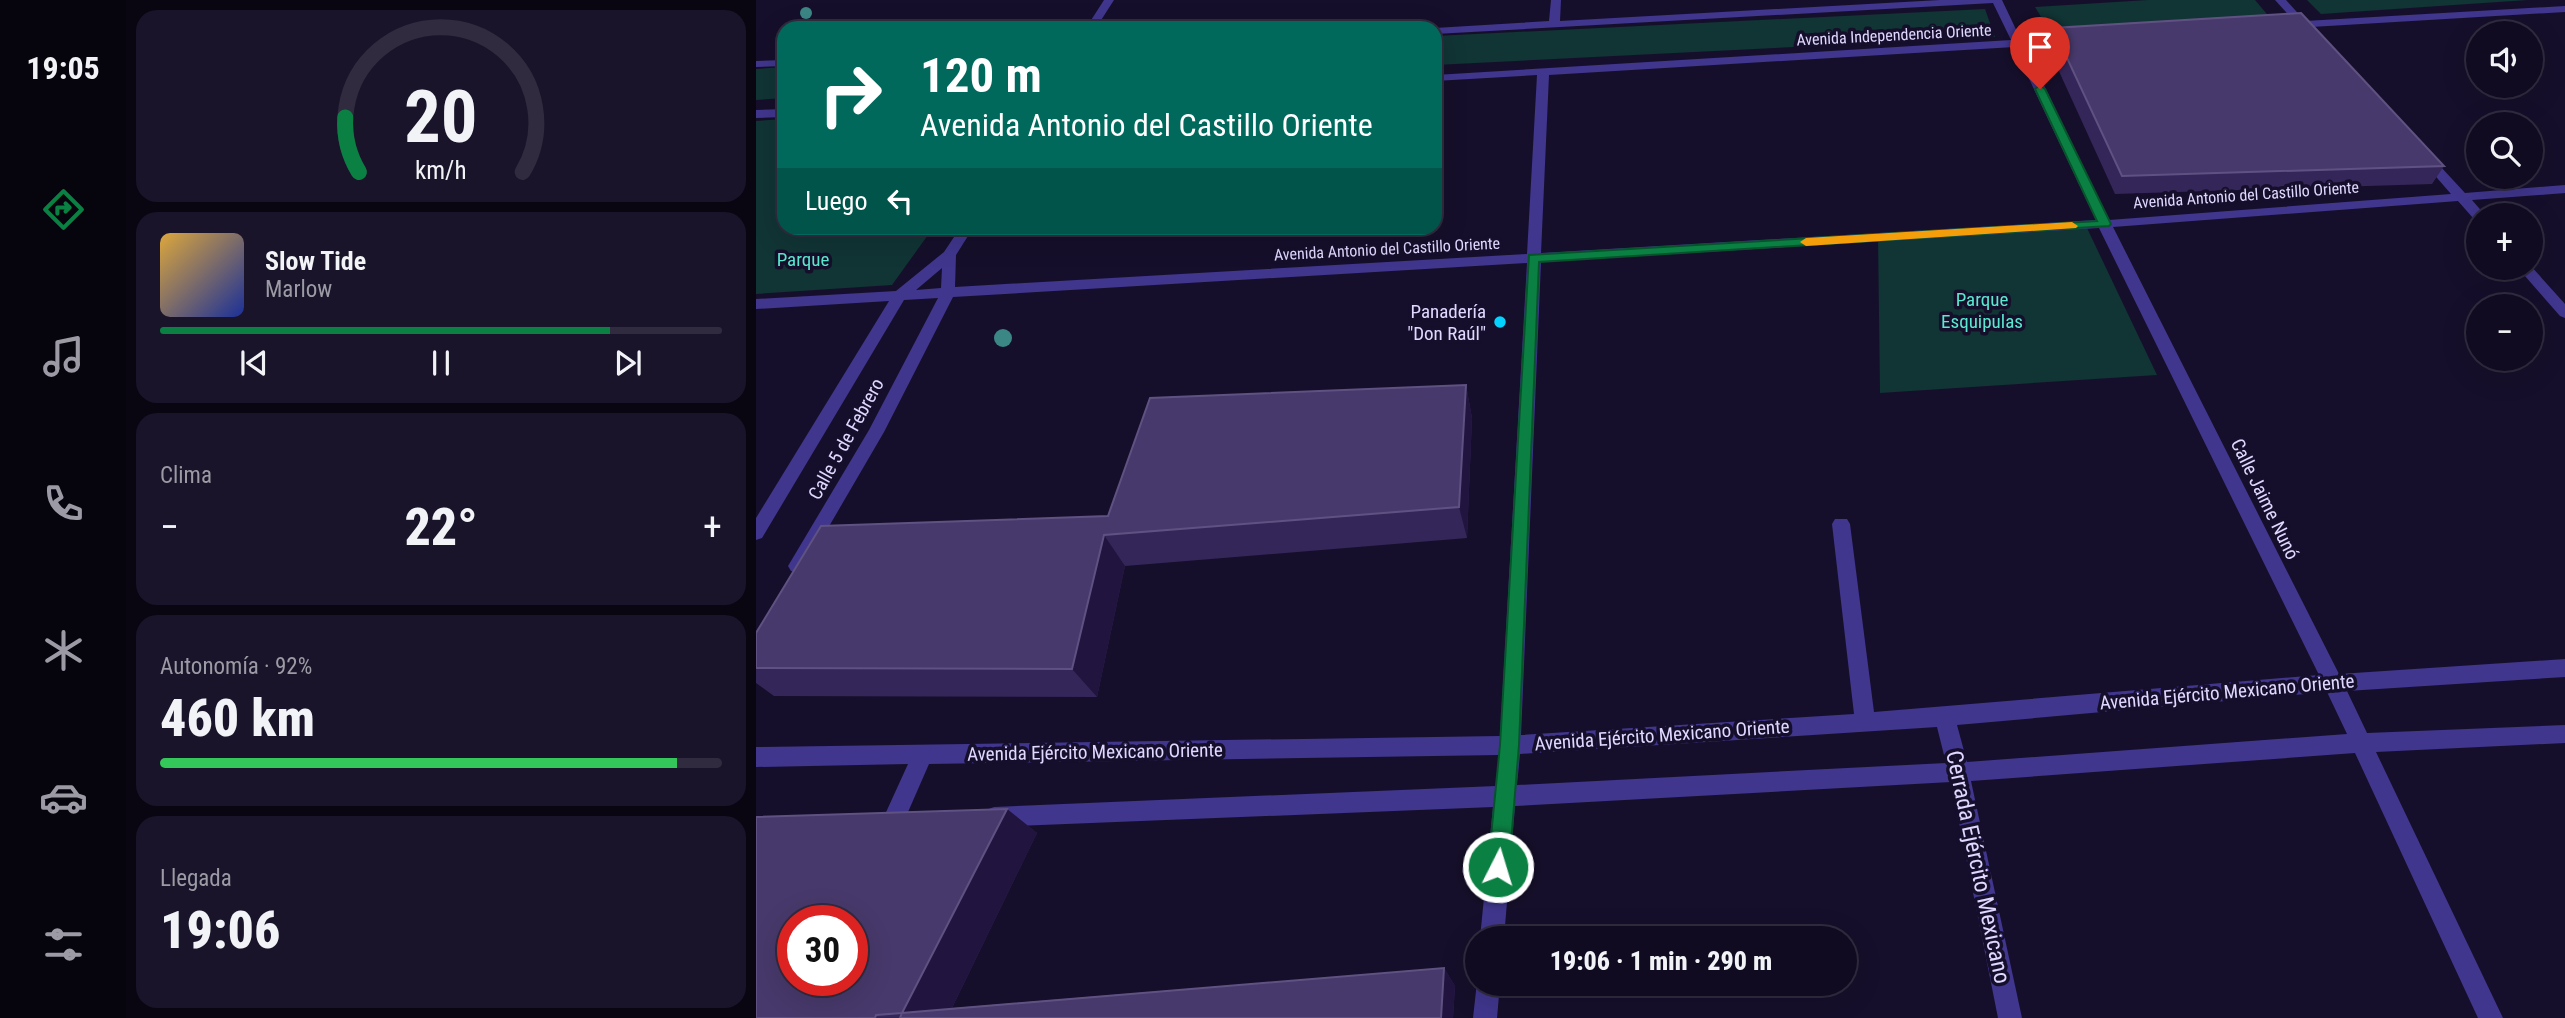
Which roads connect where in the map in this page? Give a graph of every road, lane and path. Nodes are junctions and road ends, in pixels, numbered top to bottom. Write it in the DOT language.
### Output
graph roads {
  1 [pos="1109,0"];
  2 [pos="1556,0"];
  3 [pos="1997,0"];
  4 [pos="2280,0"];
  5 [pos="2565,9"];
  6 [pos="1096,21"];
  7 [pos="2303,24"];
  8 [pos="1554,26"];
  9 [pos="2276,26"];
  10 [pos="1442,31"];
  11 [pos="2086,39"];
  12 [pos="2019,44"];
  13 [pos="2321,44"];
  14 [pos="777,63"];
  15 [pos="756,64"];
  16 [pos="1543,72"];
  17 [pos="1442,78"];
  18 [pos="777,113"];
  19 [pos="756,114"];
  20 [pos="2415,146"];
  21 [pos="2565,188"];
  22 [pos="2462,196"];
  23 [pos="2468,203"];
  24 [pos="2104,224"];
  25 [pos="962,235"];
  26 [pos="949,255"];
  27 [pos="1533,258"];
  28 [pos="2536,280"];
  29 [pos="948,293"];
  30 [pos="899,296"];
  31 [pos="756,304"];
  32 [pos="2565,313"];
  33 [pos="1841,524"];
  34 [pos="756,533"];
  35 [pos="791,575"];
  36 [pos="2565,668"];
  37 [pos="2333,683"];
  38 [pos="1945,717"];
  39 [pos="1865,720"];
  40 [pos="2565,734"];
  41 [pos="2360,743"];
  42 [pos="1510,745"];
  43 [pos="923,754"];
  44 [pos="756,757"];
  45 [pos="1959,772"];
  46 [pos="1505,796"];
  47 [pos="976,818"];
  48 [pos="921,820"];
  49 [pos="893,821"];
  50 [pos="866,822"];
  51 [pos="1493,926"];
  52 [pos="1487,996"];
  53 [pos="1485,1018"];
  54 [pos="2010,1018"];
  55 [pos="2491,1018"];
  1 -- 6 [label="street"];
  2 -- 8 [label="street"];
  3 -- 8 [label="street, Avenida Independencia Oriente"];
  3 -- 12 [label="street, Calle Jaime Nunó"];
  4 -- 7 [label="street"];
  5 -- 7 [label="street"];
  7 -- 9 [label="street"];
  7 -- 13 [label="street"];
  8 -- 10 [label="street, Avenida Independencia Oriente"];
  11 -- 12 [label="street, Avenida Independencia Oriente"];
  12 -- 16 [label="street, Avenida Independencia Oriente"];
  12 -- 24 [label="street, Calle Jaime Nunó"];
  14 -- 15 [label="street"];
  16 -- 17 [label="street, Avenida Independencia Oriente"];
  16 -- 27 [label="street"];
  18 -- 19 [label="street"];
  20 -- 22 [label="street"];
  21 -- 22 [label="street, Avenida Antonio del Castillo Oriente"];
  22 -- 23 [label="street"];
  22 -- 24 [label="street, Avenida Antonio del Castillo Oriente"];
  24 -- 27 [label="street, Avenida Antonio del Castillo Oriente"];
  24 -- 37 [label="street, Calle Jaime Nunó"];
  25 -- 26 [label="street, Calle 5 de Febrero"];
  26 -- 29 [label="street, Calle 5 de Febrero"];
  26 -- 30 [label="street, Calle 5 de Febrero"];
  27 -- 29 [label="street, Avenida Antonio del Castillo Oriente"];
  27 -- 42 [label="street"];
  28 -- 32 [label="street"];
  29 -- 30 [label="street, Avenida Antonio del Castillo Oriente"];
  29 -- 35 [label="street, Calle 5 de Febrero"];
  30 -- 31 [label="street, Avenida Antonio del Castillo Oriente"];
  30 -- 34 [label="street, Calle 5 de Febrero"];
  33 -- 39 [label="street"];
  36 -- 37 [label="street, Avenida Ejército Mexicano Oriente"];
  37 -- 38 [label="street, Avenida Ejército Mexicano Oriente"];
  37 -- 41 [label="street, Calle Jaime Nunó"];
  38 -- 39 [label="street, Avenida Ejército Mexicano Oriente"];
  38 -- 45 [label="street, Cerrada Ejército Mexicano"];
  39 -- 42 [label="street, Avenida Ejército Mexicano Oriente"];
  40 -- 41 [label="street"];
  41 -- 45 [label="street"];
  41 -- 55 [label="street, Calle Jaime Nunó"];
  42 -- 43 [label="street, Avenida Ejército Mexicano Oriente"];
  42 -- 46 [label="street"];
  43 -- 44 [label="street, Avenida Ejército Mexicano Oriente"];
  43 -- 49 [label="street"];
  45 -- 46 [label="street"];
  45 -- 54 [label="street, Cerrada Ejército Mexicano"];
  46 -- 47 [label="street"];
  46 -- 51 [label="street"];
  48 -- 49 [label="street"];
  49 -- 50 [label="street"];
  52 -- 53 [label="street"];
}
